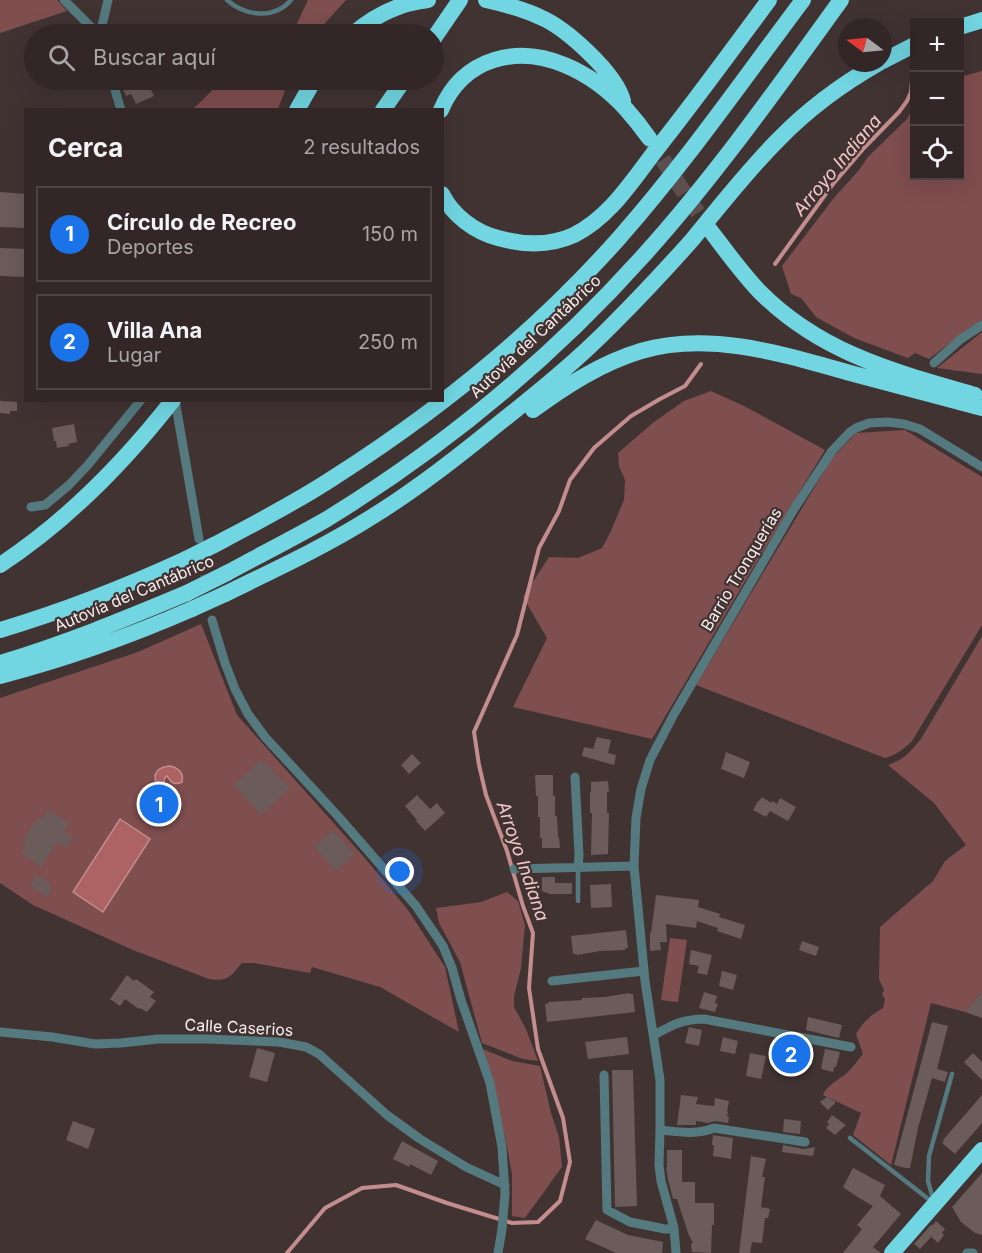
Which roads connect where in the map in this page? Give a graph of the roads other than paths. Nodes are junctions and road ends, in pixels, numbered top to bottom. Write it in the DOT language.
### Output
graph roads {
  1 [pos="64,0"];
  2 [pos="108,0"];
  3 [pos="227,0"];
  4 [pos="291,0"];
  5 [pos="428,0"];
  6 [pos="460,0"];
  7 [pos="486,0"];
  8 [pos="769,0"];
  9 [pos="802,0"];
  10 [pos="841,0"];
  11 [pos="982,20"];
  12 [pos="89,24"];
  13 [pos="102,24"];
  14 [pos="367,24"];
  15 [pos="443,24"];
  16 [pos="964,26"];
  17 [pos="910,48"];
  18 [pos="892,56"];
  19 [pos="864,72"];
  20 [pos="115,90"];
  21 [pos="308,90"];
  22 [pos="397,90"];
  23 [pos="120,108"];
  24 [pos="298,108"];
  25 [pos="384,108"];
  26 [pos="442,108"];
  27 [pos="625,108"];
  28 [pos="649,138"];
  29 [pos="444,198"];
  30 [pos="710,230"];
  31 [pos="982,325"];
  32 [pos="934,363"];
  33 [pos="982,397"];
  34 [pos="444,400"];
  35 [pos="139,402"];
  36 [pos="171,402"];
  37 [pos="174,402"];
  38 [pos="442,402"];
  39 [pos="982,408"];
  40 [pos="157,412"];
  41 [pos="982,467"];
  42 [pos="391,505"];
  43 [pos="31,507"];
  44 [pos="207,542"];
  45 [pos="0,565"];
  46 [pos="190,601"];
  47 [pos="212,620"];
  48 [pos="0,630"];
  49 [pos="0,663"];
  50 [pos="0,676"];
  51 [pos="575,777"];
  52 [pos="634,866"];
  53 [pos="578,867"];
  54 [pos="514,869"];
  55 [pos="578,902"];
  56 [pos="644,971"];
  57 [pos="552,981"];
  58 [pos="0,1032"];
  59 [pos="654,1035"];
  60 [pos="851,1047"];
  61 [pos="952,1074"];
  62 [pos="604,1075"];
  63 [pos="660,1130"];
  64 [pos="850,1138"];
  65 [pos="805,1142"];
  66 [pos="982,1150"];
  67 [pos="505,1185"];
  68 [pos="935,1204"];
  69 [pos="674,1228"];
  70 [pos="498,1253"];
  71 [pos="676,1253"];
  72 [pos="892,1253"];
  73 [pos="967,1253"];
  74 [pos="973,1253"];
  1 -- 12 [label="street"];
  2 -- 13 [label="street"];
  3 -- 4 [label="lane"];
  5 -- 14 [label="highway"];
  6 -- 15 [label="highway"];
  7 -- 27 [label="highway"];
  8 -- 29 [label="highway"];
  9 -- 34 [label="highway, Autovía del Cantábrico"];
  10 -- 46 [label="highway, Autovía del Cantábrico, bridge"];
  11 -- 16 [label="highway"];
  17 -- 18 [label="highway"];
  19 -- 42 [label="highway"];
  20 -- 23 [label="street"];
  21 -- 24 [label="highway"];
  22 -- 25 [label="highway"];
  26 -- 27 [label="highway"];
  27 -- 28 [label="highway"];
  30 -- 33 [label="highway"];
  31 -- 32 [label="street"];
  35 -- 43 [label="street"];
  36 -- 40 [label="highway"];
  37 -- 44 [label="street"];
  38 -- 44 [label="highway, Autovía del Cantábrico"];
  39 -- 42 [label="highway"];
  40 -- 45 [label="highway"];
  41 -- 52 [label="street, Barrio Tronquerías"];
  42 -- 46 [label="highway, bridge"];
  44 -- 48 [label="highway, Autovía del Cantábrico, bridge"];
  46 -- 49 [label="highway, Autovía del Cantábrico"];
  46 -- 50 [label="highway"];
  47 -- 67 [label="street"];
  51 -- 53 [label="street"];
  52 -- 53 [label="street"];
  52 -- 56 [label="street, Barrio Tronquerías"];
  53 -- 54 [label="street"];
  53 -- 55 [label="lane"];
  56 -- 57 [label="street"];
  56 -- 59 [label="street, Barrio Tronquerías"];
  58 -- 67 [label="street, Calle Caserios"];
  59 -- 60 [label="street"];
  59 -- 63 [label="street, Barrio Tronquerías"];
  61 -- 68 [label="lane"];
  62 -- 69 [label="street"];
  63 -- 65 [label="street"];
  63 -- 69 [label="street, Barrio Tronquerías"];
  64 -- 68 [label="lane"];
  66 -- 68 [label="highway"];
  67 -- 70 [label="street"];
  68 -- 72 [label="highway"];
  69 -- 71 [label="street, Barrio Tronquerías"];
  73 -- 74 [label="street"];
}
